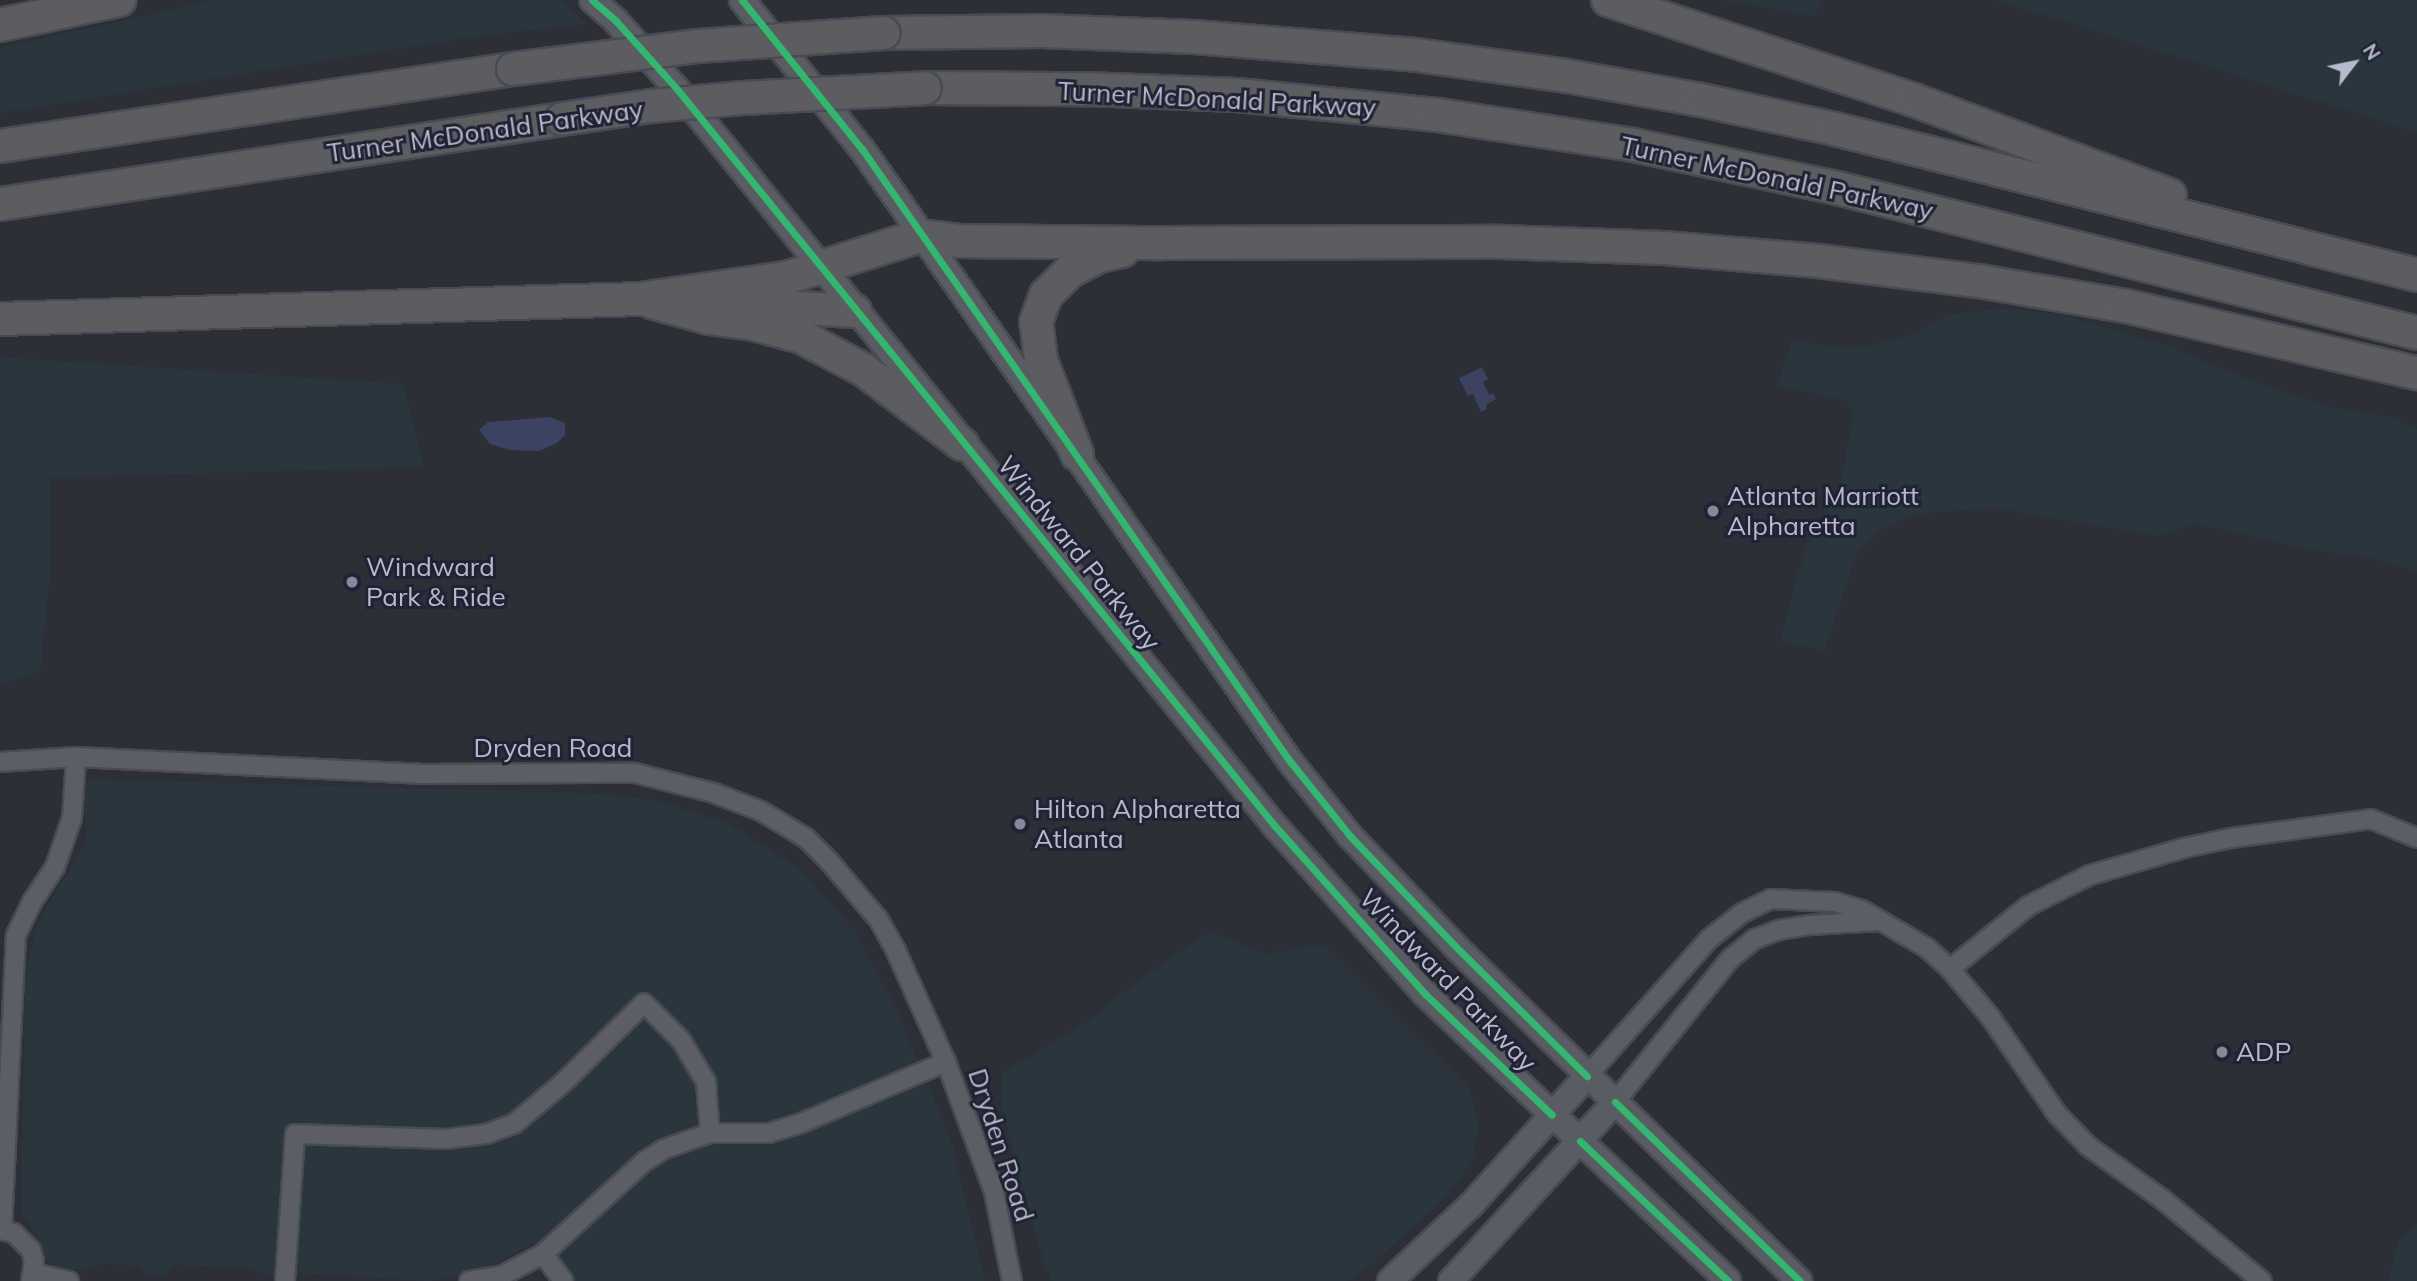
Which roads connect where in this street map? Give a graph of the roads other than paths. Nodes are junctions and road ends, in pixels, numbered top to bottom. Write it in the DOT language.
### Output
graph roads {
  1 [pos="119,0"];
  2 [pos="592,0"];
  3 [pos="742,0"];
  4 [pos="1608,0"];
  5 [pos="0,25"];
  6 [pos="0,146"];
  7 [pos="0,204"];
  8 [pos="920,236"];
  9 [pos="1164,243"];
  10 [pos="2323,251"];
  11 [pos="820,269"];
  12 [pos="2417,275"];
  13 [pos="712,288"];
  14 [pos="640,299"];
  15 [pos="855,311"];
  16 [pos="0,319"];
  17 [pos="2417,333"];
  18 [pos="2417,373"];
  19 [pos="962,444"];
  20 [pos="1077,454"];
  21 [pos="76,757"];
  22 [pos="0,762"];
  23 [pos="2417,838"];
  24 [pos="1881,921"];
  25 [pos="1950,969"];
  26 [pos="6,1014"];
  27 [pos="946,1062"];
  28 [pos="1587,1076"];
  29 [pos="1615,1102"];
  30 [pos="1552,1115"];
  31 [pos="710,1133"];
  32 [pos="1580,1141"];
  33 [pos="1,1230"];
  34 [pos="543,1254"];
  35 [pos="32,1277"];
  36 [pos="69,1281"];
  37 [pos="285,1281"];
  38 [pos="469,1281"];
  39 [pos="563,1281"];
  40 [pos="1012,1281"];
  41 [pos="1390,1281"];
  42 [pos="1451,1281"];
  43 [pos="1727,1281"];
  44 [pos="1800,1281"];
  45 [pos="2262,1281"];
  1 -- 5 [label="highway"];
  2 -- 11 [label="main road, Windward Parkway"];
  3 -- 8 [label="main road, Windward Parkway"];
  4 -- 10 [label="highway"];
  6 -- 10 [label="highway, bridge"];
  7 -- 17 [label="highway, Turner McDonald Parkway, bridge"];
  8 -- 9 [label="highway"];
  8 -- 11 [label="highway"];
  8 -- 20 [label="main road, Windward Parkway"];
  9 -- 18 [label="highway"];
  9 -- 20 [label="highway"];
  10 -- 12 [label="highway"];
  11 -- 13 [label="highway"];
  11 -- 15 [label="main road, Windward Parkway"];
  13 -- 14 [label="highway"];
  13 -- 15 [label="highway"];
  14 -- 16 [label="highway"];
  14 -- 19 [label="highway"];
  15 -- 19 [label="main road, Windward Parkway"];
  19 -- 30 [label="main road, Windward Parkway"];
  20 -- 28 [label="main road, Windward Parkway"];
  21 -- 22 [label="street, Dryden Road"];
  21 -- 26 [label="street"];
  21 -- 27 [label="street, Dryden Road"];
  23 -- 25 [label="street"];
  24 -- 25 [label="street"];
  24 -- 28 [label="street"];
  24 -- 29 [label="street"];
  25 -- 45 [label="street"];
  26 -- 33 [label="street"];
  27 -- 31 [label="street"];
  27 -- 40 [label="street, Dryden Road"];
  28 -- 29 [label="main road, Windward Parkway"];
  28 -- 30 [label="main road"];
  29 -- 32 [label="main road"];
  29 -- 44 [label="main road, Windward Parkway"];
  30 -- 32 [label="main road, Windward Parkway"];
  30 -- 41 [label="main road"];
  31 -- 34 [label="street"];
  31 -- 37 [label="street"];
  32 -- 42 [label="main road"];
  32 -- 43 [label="main road, Windward Parkway"];
  33 -- 35 [label="street"];
  34 -- 38 [label="street"];
  34 -- 39 [label="street"];
  35 -- 36 [label="street"];
}
